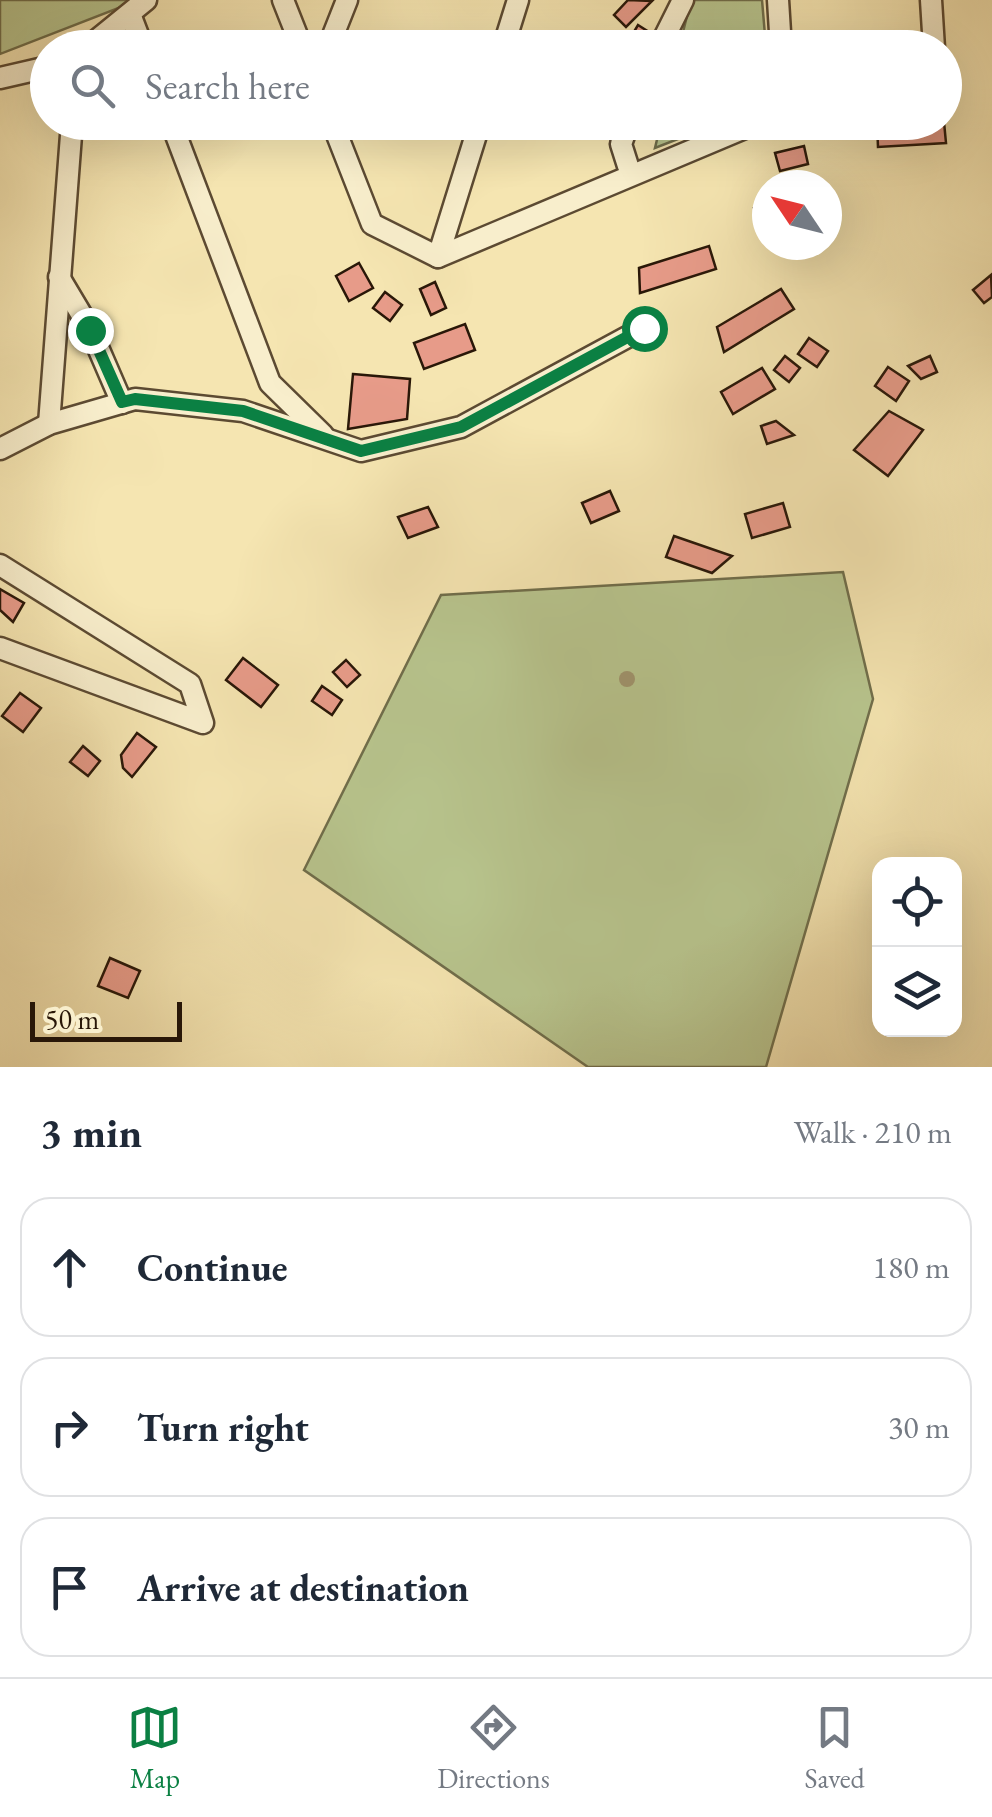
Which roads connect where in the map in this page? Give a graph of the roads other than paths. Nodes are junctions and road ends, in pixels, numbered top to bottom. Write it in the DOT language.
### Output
graph roads {
  1 [pos="283,0"];
  2 [pos="347,0"];
  3 [pos="518,0"];
  4 [pos="683,0"];
  5 [pos="778,0"];
  6 [pos="930,0"];
  7 [pos="138,7"];
  8 [pos="109,30"];
  9 [pos="295,30"];
  10 [pos="335,30"];
  11 [pos="509,30"];
  12 [pos="668,30"];
  13 [pos="780,30"];
  14 [pos="932,30"];
  15 [pos="30,71"];
  16 [pos="0,78"];
  17 [pos="70,140"];
  18 [pos="178,140"];
  19 [pos="339,140"];
  20 [pos="474,140"];
  21 [pos="623,140"];
  22 [pos="717,140"];
  23 [pos="628,166"];
  24 [pos="438,257"];
  25 [pos="59,277"];
  26 [pos="644,328"];
  27 [pos="122,402"];
  28 [pos="50,424"];
  29 [pos="328,440"];
  30 [pos="0,449"];
  31 [pos="0,565"];
  32 [pos="0,648"];
  1 -- 9 [label="street"];
  2 -- 10 [label="street"];
  3 -- 11 [label="street"];
  4 -- 12 [label="street"];
  5 -- 13 [label="street"];
  6 -- 14 [label="street"];
  7 -- 8 [label="street"];
  15 -- 16 [label="street"];
  17 -- 25 [label="street"];
  18 -- 29 [label="street"];
  19 -- 24 [label="street"];
  20 -- 24 [label="street"];
  21 -- 23 [label="street"];
  22 -- 24 [label="street"];
  25 -- 27 [label="street"];
  25 -- 28 [label="street"];
  26 -- 29 [label="street"];
  27 -- 28 [label="street"];
  27 -- 29 [label="street"];
  28 -- 30 [label="street"];
  31 -- 32 [label="street"];
}
